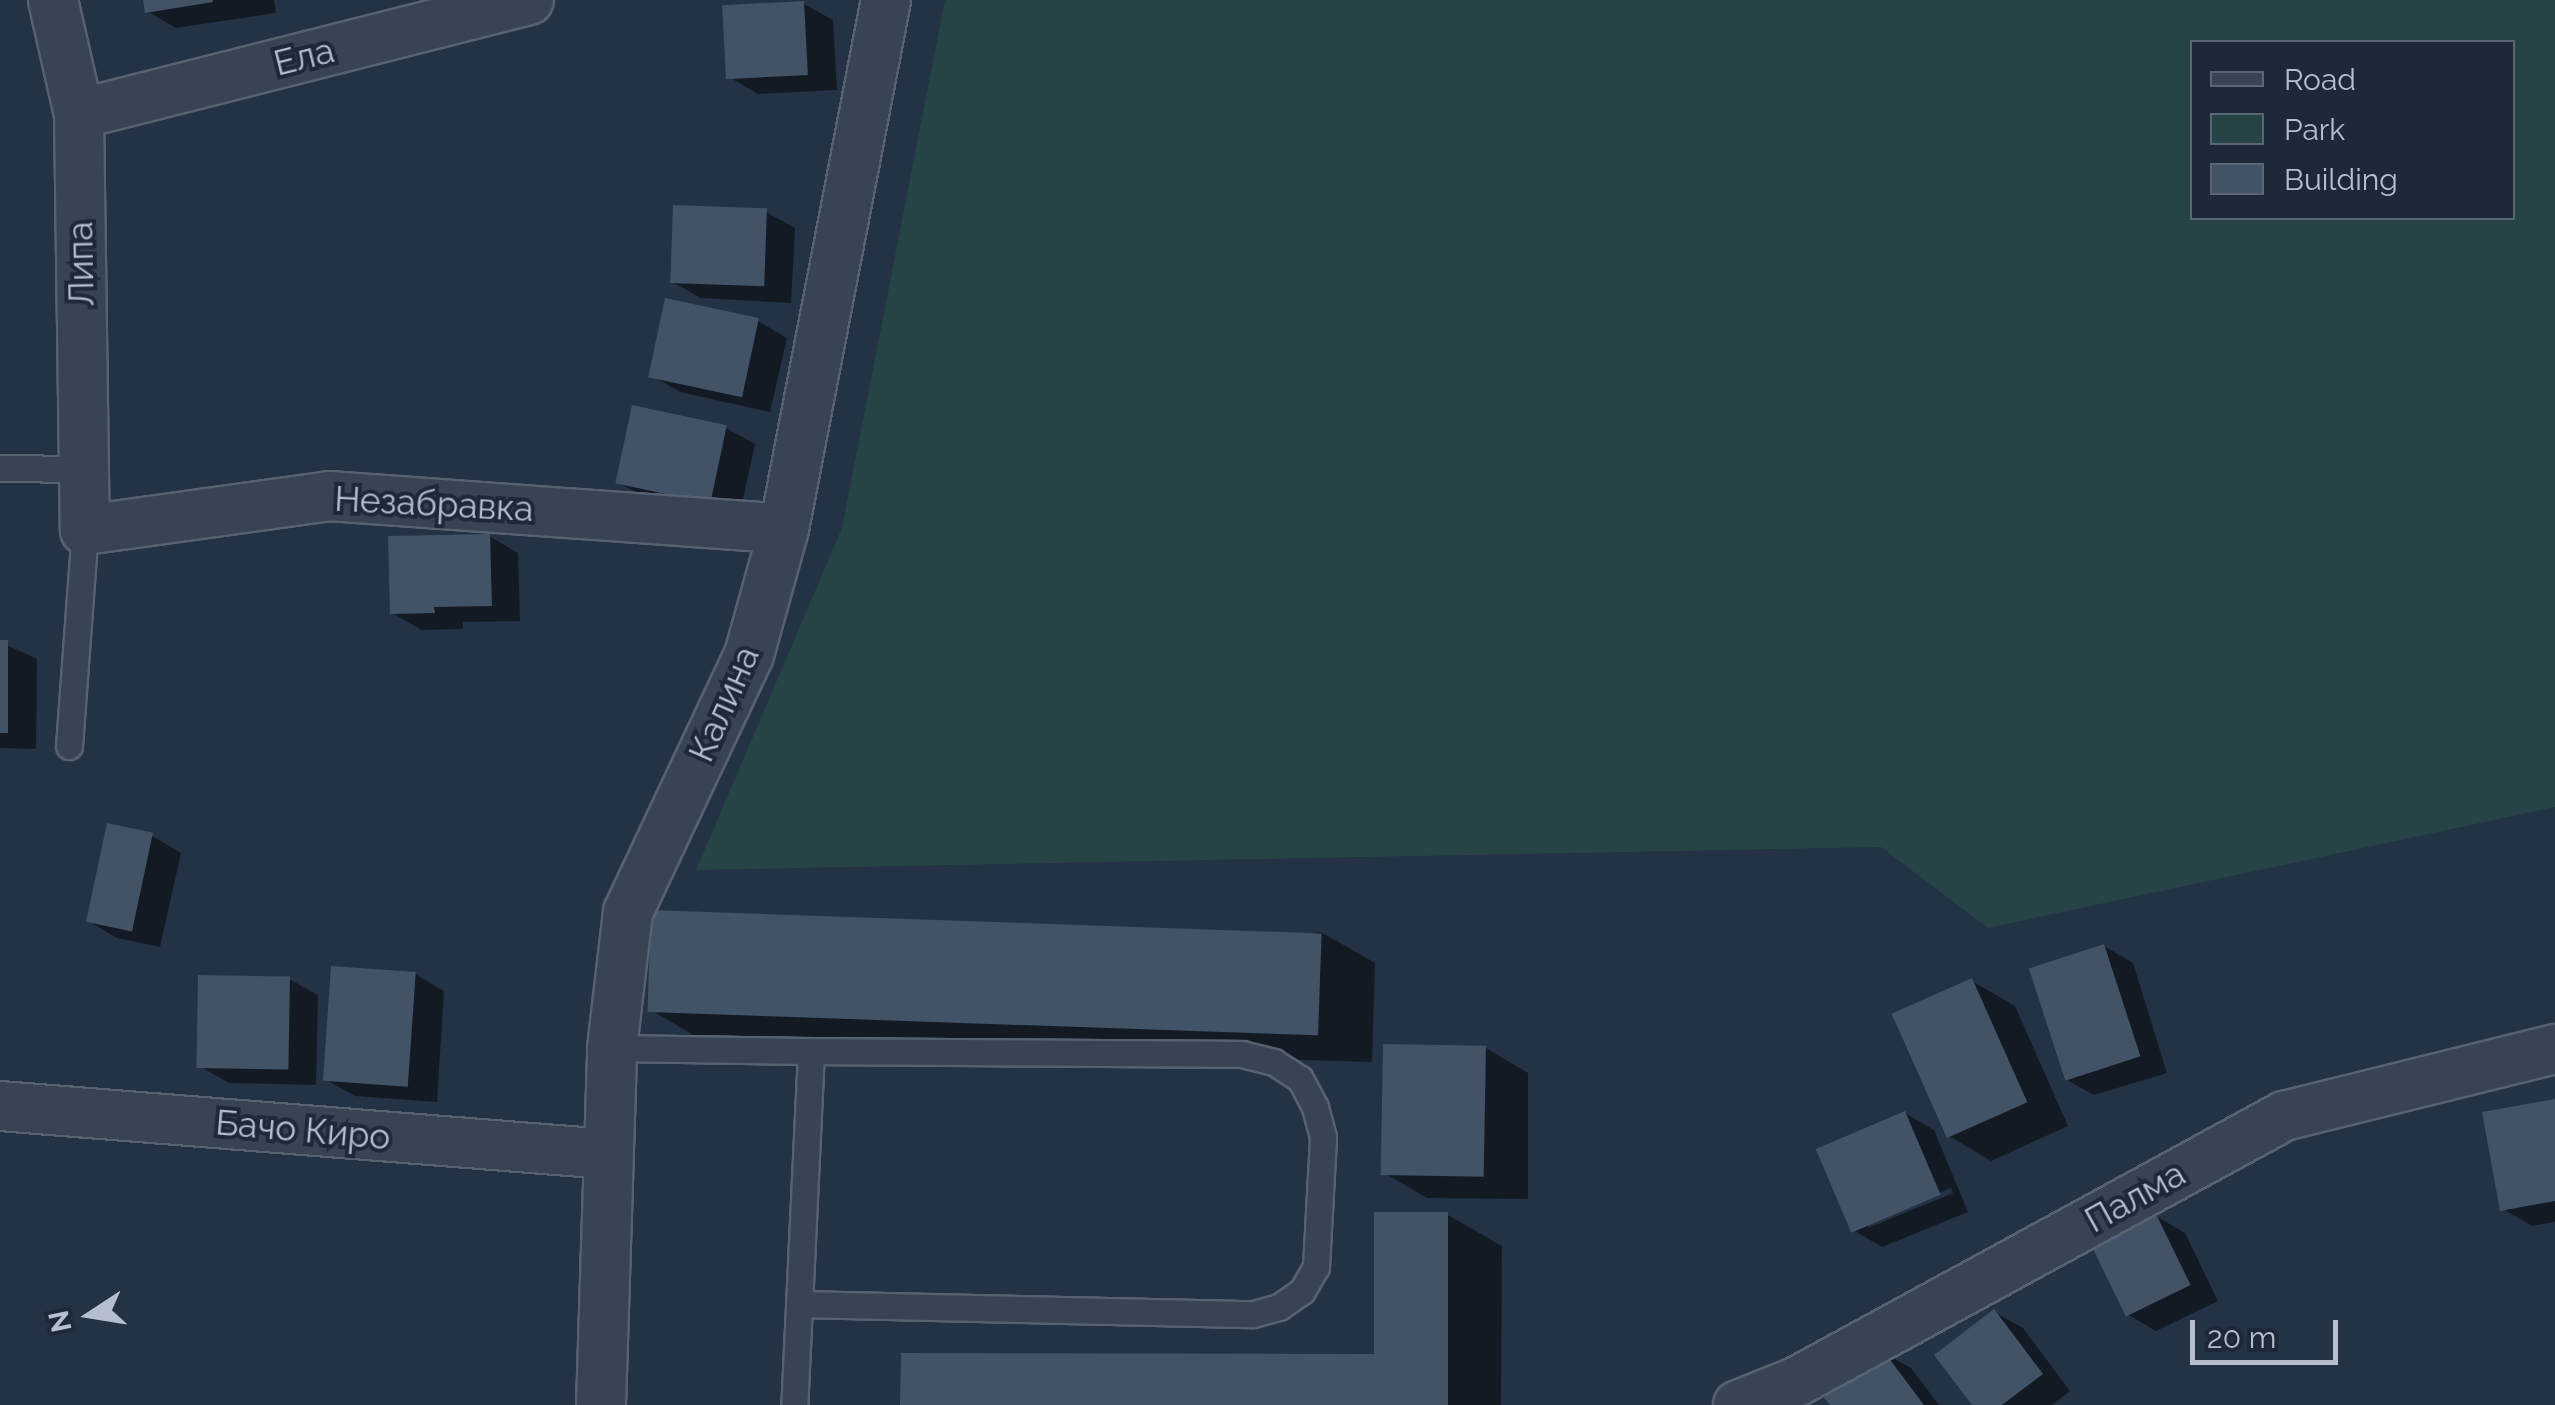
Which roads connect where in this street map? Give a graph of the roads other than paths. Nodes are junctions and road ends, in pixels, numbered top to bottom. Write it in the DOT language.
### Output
graph roads {
  1 [pos="53,0"];
  2 [pos="529,0"];
  3 [pos="886,0"];
  4 [pos="79,114"];
  5 [pos="0,468"];
  6 [pos="84,469"];
  7 [pos="85,530"];
  8 [pos="784,530"];
  9 [pos="69,746"];
  10 [pos="612,1048"];
  11 [pos="2555,1049"];
  12 [pos="811,1052"];
  13 [pos="0,1106"];
  14 [pos="607,1154"];
  15 [pos="798,1304"];
  16 [pos="602,1405"];
  17 [pos="794,1405"];
  18 [pos="1738,1405"];
  1 -- 4 [label="street, Липа"];
  2 -- 4 [label="street, Ела"];
  3 -- 8 [label="street, Калина"];
  4 -- 6 [label="street, Липа"];
  5 -- 6 [label="lane"];
  6 -- 7 [label="street, Липа"];
  7 -- 8 [label="street, Незабравка"];
  7 -- 9 [label="lane"];
  8 -- 10 [label="street, Калина"];
  10 -- 12 [label="lane"];
  10 -- 14 [label="street, Калина"];
  11 -- 18 [label="street, Палма"];
  12 -- 15 [label="lane"];
  12 -- 15 [label="lane"];
  13 -- 14 [label="street, Бачо Киро"];
  14 -- 16 [label="street, Калина"];
  15 -- 17 [label="lane"];
}
